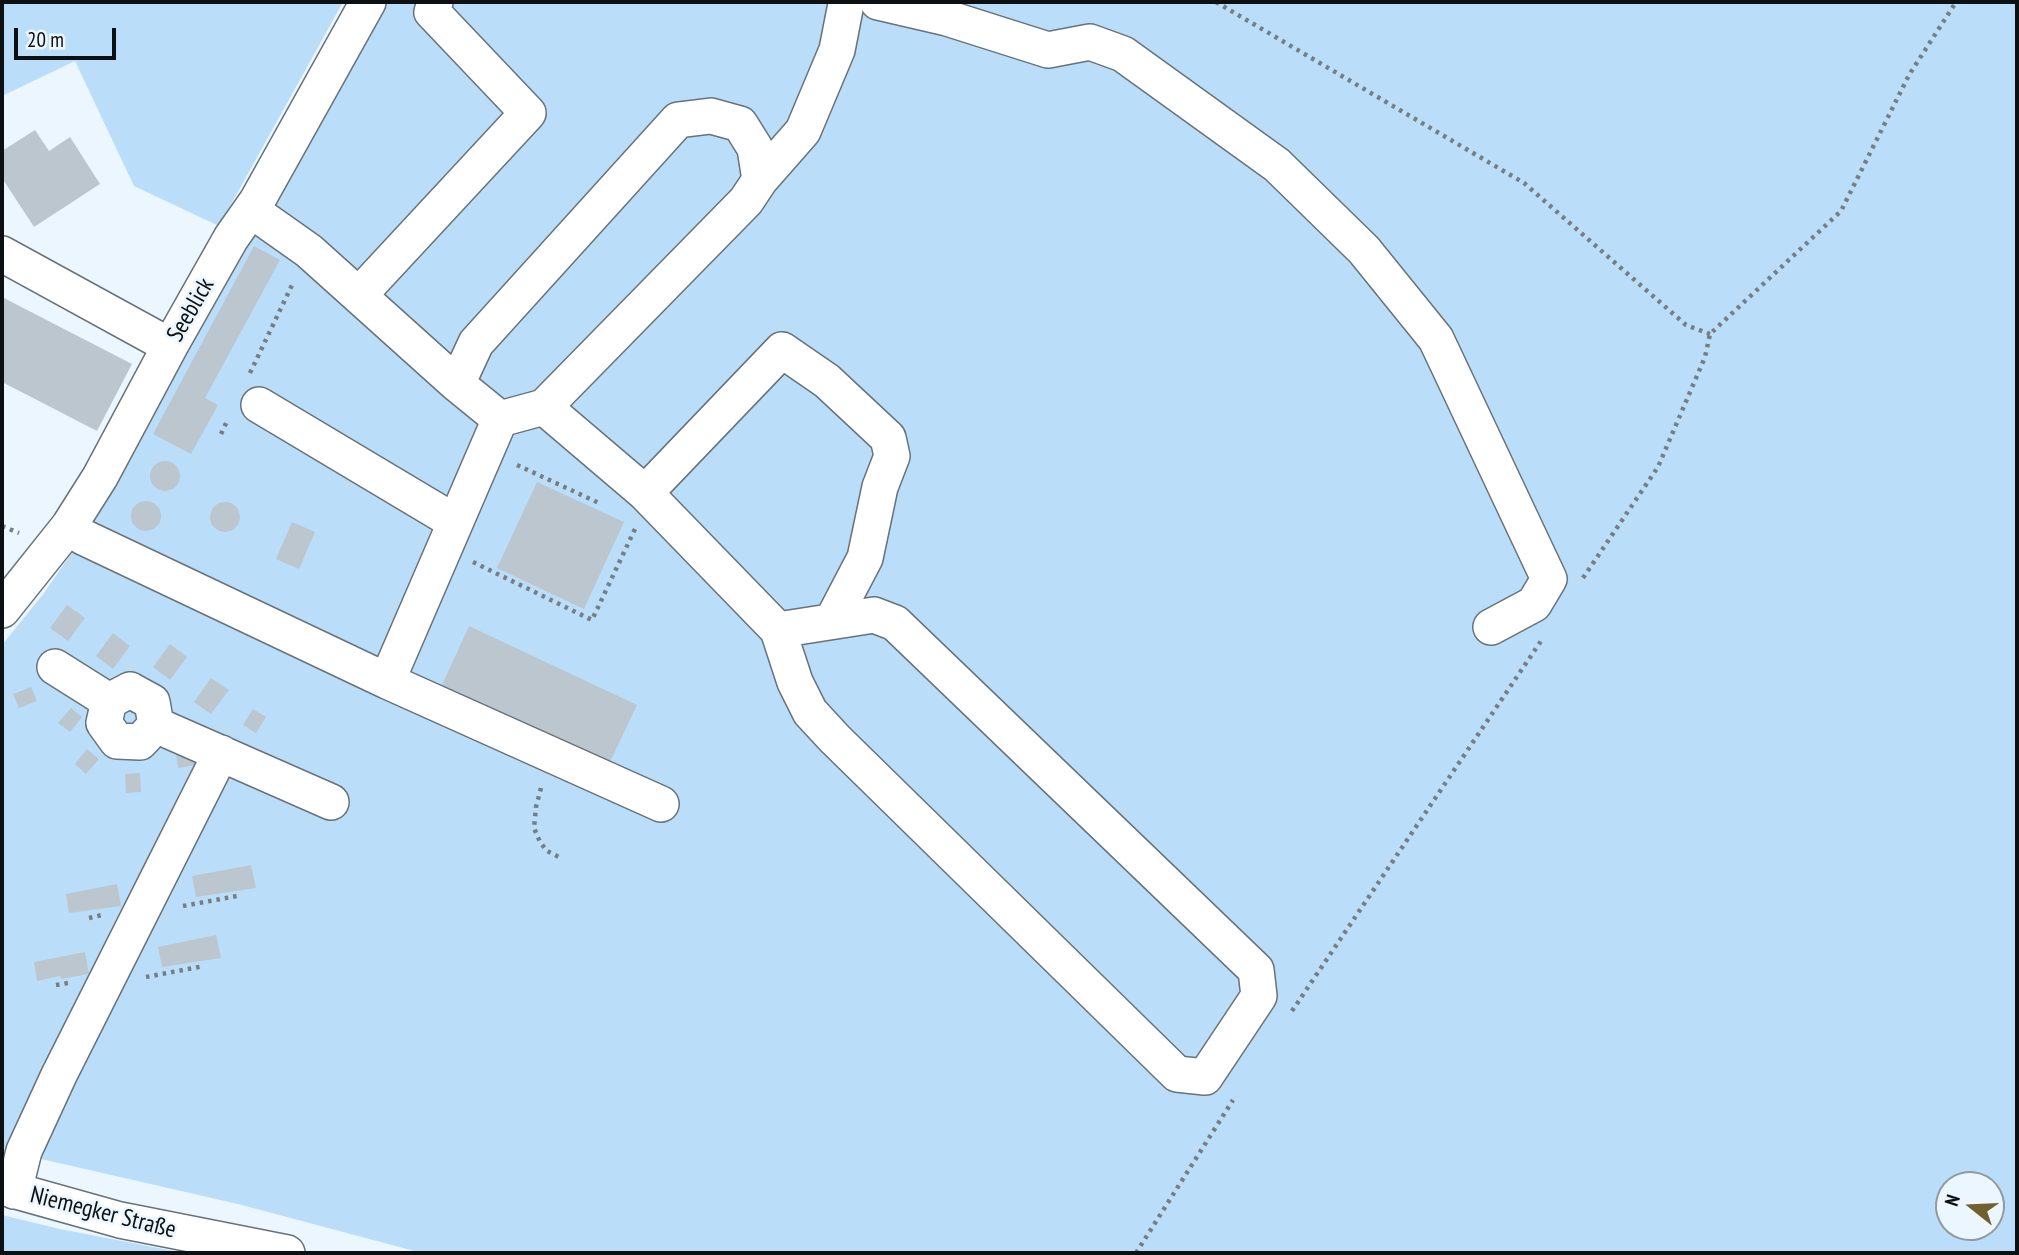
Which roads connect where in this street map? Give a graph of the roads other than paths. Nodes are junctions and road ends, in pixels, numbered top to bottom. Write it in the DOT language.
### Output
graph roads {
  1 [pos="368,2"];
  2 [pos="435,2"];
  3 [pos="857,4"];
  4 [pos="760,180"];
  5 [pos="251,210"];
  6 [pos="2,254"];
  7 [pos="359,295"];
  8 [pos="170,346"];
  9 [pos="457,384"];
  10 [pos="252,394"];
  11 [pos="544,407"];
  12 [pos="500,419"];
  13 [pos="642,507"];
  14 [pos="69,526"];
  15 [pos="450,535"];
  16 [pos="2,610"];
  17 [pos="832,621"];
  18 [pos="1491,628"];
  19 [pos="778,630"];
  20 [pos="55,667"];
  21 [pos="387,681"];
  22 [pos="221,753"];
  23 [pos="331,802"];
  24 [pos="661,804"];
  25 [pos="8,1189"];
  26 [pos="287,1253"];
  1 -- 5 [label="street, Seeblick"];
  2 -- 7 [label="street"];
  3 -- 4 [label="street"];
  3 -- 18 [label="street"];
  4 -- 9 [label="street"];
  4 -- 11 [label="street"];
  5 -- 7 [label="street"];
  5 -- 8 [label="street, Seeblick"];
  6 -- 8 [label="street"];
  7 -- 9 [label="street"];
  8 -- 14 [label="street, Seeblick"];
  9 -- 12 [label="street"];
  10 -- 15 [label="street"];
  11 -- 12 [label="street"];
  11 -- 13 [label="street"];
  12 -- 15 [label="street"];
  13 -- 17 [label="street"];
  13 -- 19 [label="street"];
  14 -- 16 [label="street, Seeblick"];
  14 -- 21 [label="street"];
  15 -- 21 [label="street"];
  17 -- 19 [label="street"];
  17 -- 19 [label="street"];
  20 -- 22 [label="street"];
  21 -- 24 [label="street"];
  22 -- 23 [label="street"];
  22 -- 25 [label="street"];
  25 -- 26 [label="street, Niemegker Straße"];
}
